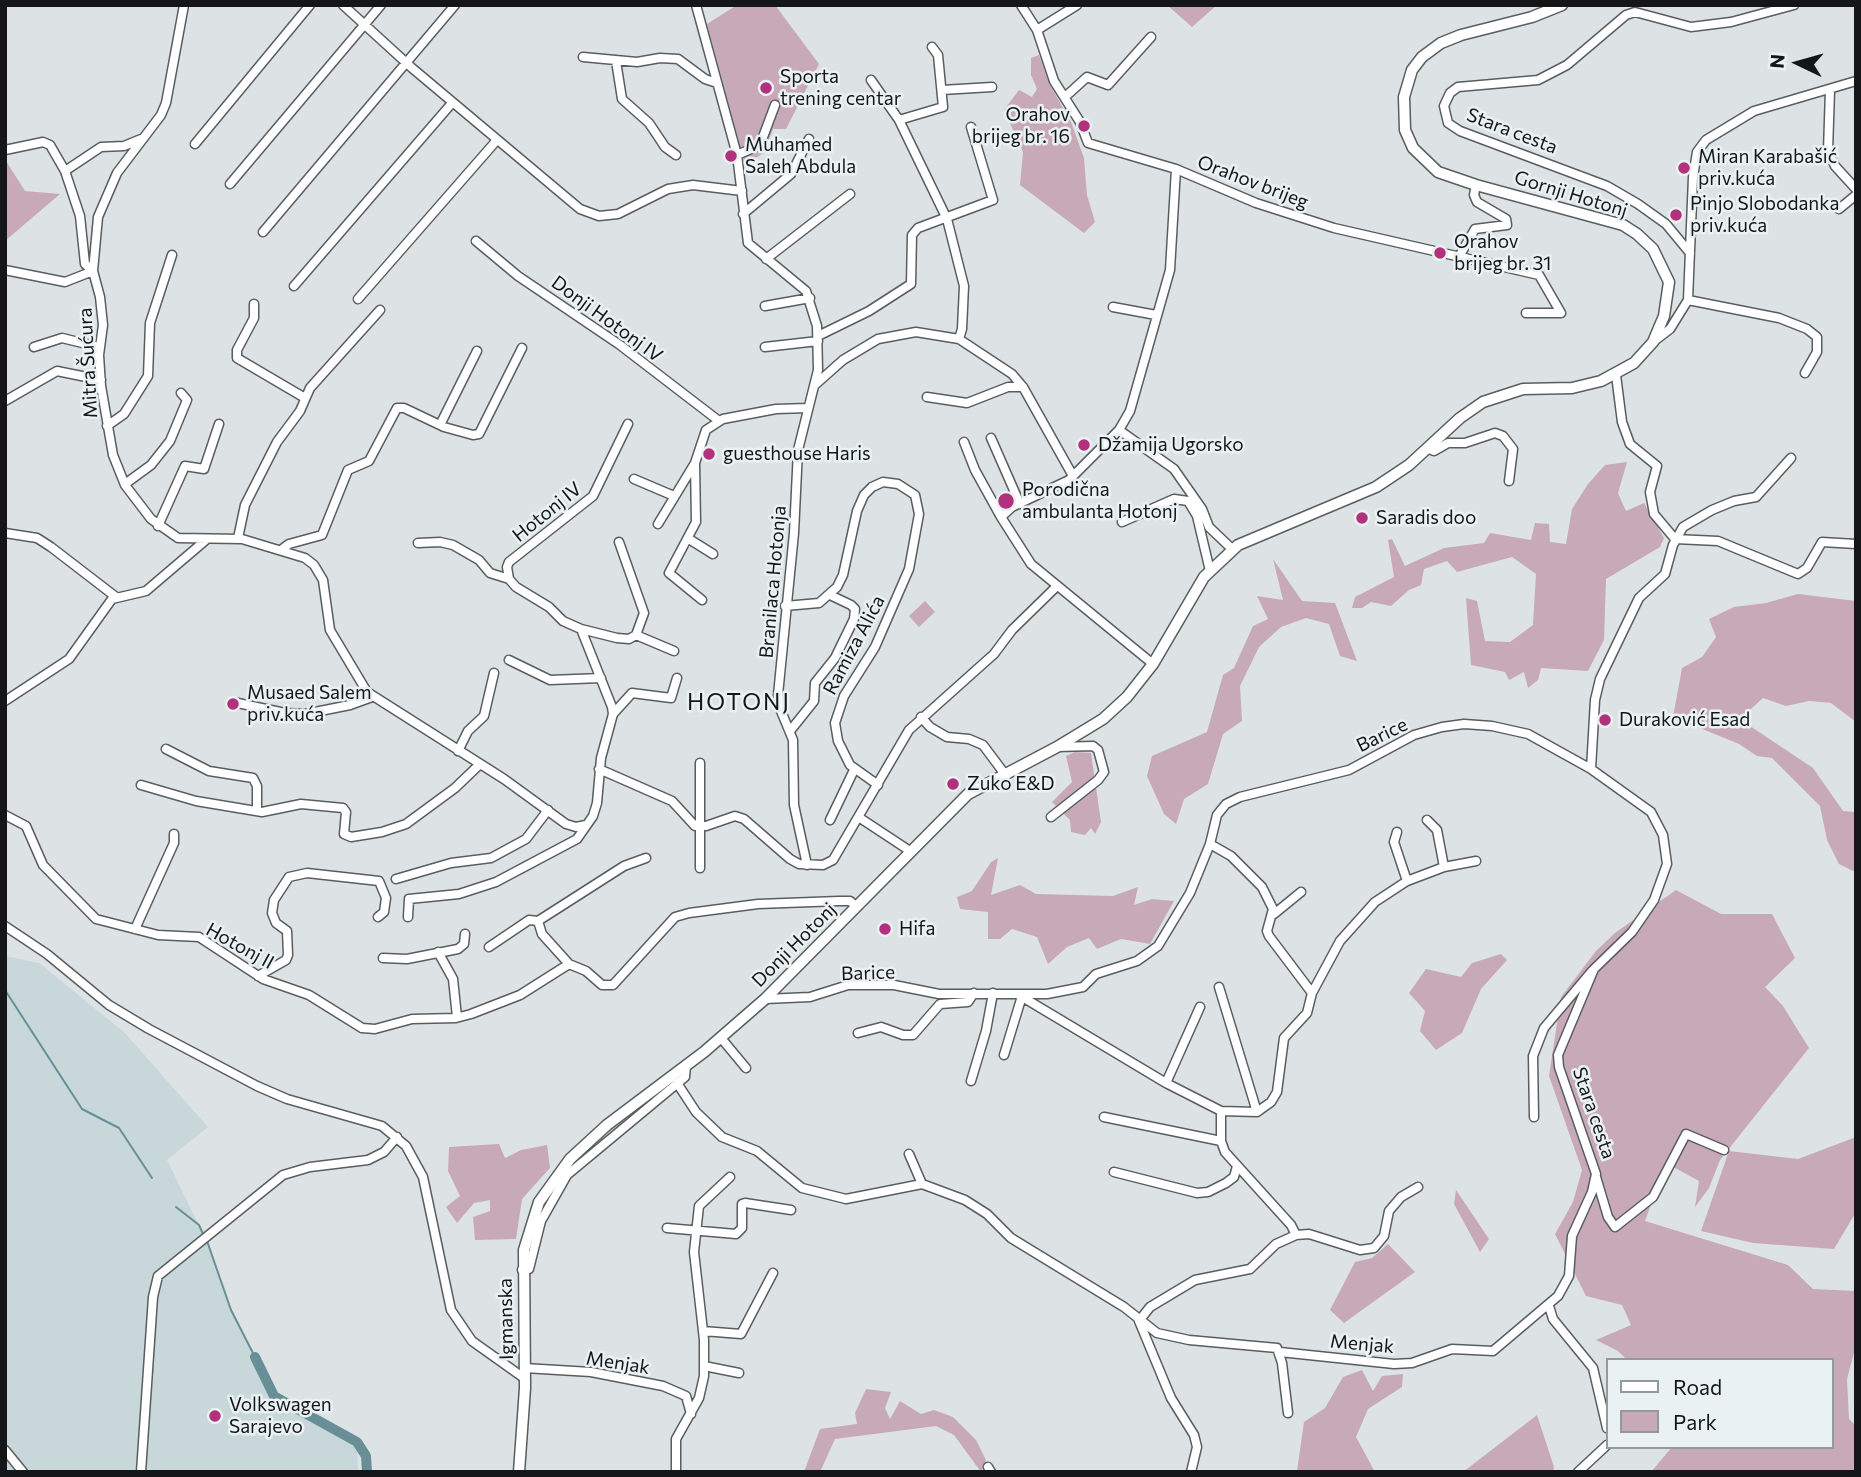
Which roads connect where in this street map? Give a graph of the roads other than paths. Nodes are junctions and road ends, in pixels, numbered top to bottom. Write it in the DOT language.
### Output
graph roads {
  1 [pos="184,5"];
  2 [pos="310,5"];
  3 [pos="343,5"];
  4 [pos="381,5"];
  5 [pos="455,5"];
  6 [pos="696,5"];
  7 [pos="1021,5"];
  8 [pos="1077,5"];
  9 [pos="1562,5"];
  10 [pos="1794,5"];
  11 [pos="363,26"];
  12 [pos="1037,30"];
  13 [pos="1151,37"];
  14 [pos="932,47"];
  15 [pos="583,57"];
  16 [pos="617,61"];
  17 [pos="405,62"];
  18 [pos="871,80"];
  19 [pos="1856,81"];
  20 [pos="717,83"];
  21 [pos="992,87"];
  22 [pos="942,90"];
  23 [pos="1830,90"];
  24 [pos="1065,97"];
  25 [pos="452,103"];
  26 [pos="775,105"];
  27 [pos="899,120"];
  28 [pos="971,127"];
  29 [pos="142,138"];
  30 [pos="810,139"];
  31 [pos="497,140"];
  32 [pos="195,144"];
  33 [pos="5,150"];
  34 [pos="676,155"];
  35 [pos="737,155"];
  36 [pos="1176,169"];
  37 [pos="65,171"];
  38 [pos="230,184"];
  39 [pos="1476,186"];
  40 [pos="1856,189"];
  41 [pos="742,191"];
  42 [pos="850,194"];
  43 [pos="1856,195"];
  44 [pos="1839,209"];
  45 [pos="743,214"];
  46 [pos="947,219"];
  47 [pos="263,232"];
  48 [pos="476,241"];
  49 [pos="1690,253"];
  50 [pos="172,255"];
  51 [pos="1460,255"];
  52 [pos="766,259"];
  53 [pos="5,270"];
  54 [pos="93,271"];
  55 [pos="294,286"];
  56 [pos="810,298"];
  57 [pos="358,299"];
  58 [pos="1688,300"];
  59 [pos="254,303"];
  60 [pos="765,306"];
  61 [pos="1113,307"];
  62 [pos="380,310"];
  63 [pos="1526,313"];
  64 [pos="1156,315"];
  65 [pos="818,338"];
  66 [pos="958,339"];
  67 [pos="1653,342"];
  68 [pos="34,347"];
  69 [pos="99,347"];
  70 [pos="765,347"];
  71 [pos="522,348"];
  72 [pos="477,351"];
  73 [pos="1805,373"];
  74 [pos="1616,374"];
  75 [pos="101,380"];
  76 [pos="816,384"];
  77 [pos="1023,387"];
  78 [pos="181,393"];
  79 [pos="927,397"];
  80 [pos="305,398"];
  81 [pos="5,401"];
  82 [pos="808,408"];
  83 [pos="719,421"];
  84 [pos="219,424"];
  85 [pos="628,424"];
  86 [pos="440,425"];
  87 [pos="107,426"];
  88 [pos="1119,430"];
  89 [pos="991,438"];
  90 [pos="964,442"];
  91 [pos="1427,448"];
  92 [pos="1791,458"];
  93 [pos="695,463"];
  94 [pos="1073,475"];
  95 [pos="634,478"];
  96 [pos="1509,481"];
  97 [pos="125,484"];
  98 [pos="674,496"];
  99 [pos="1020,503"];
  100 [pos="1001,517"];
  101 [pos="1122,522"];
  102 [pos="658,524"];
  103 [pos="159,526"];
  104 [pos="5,533"];
  105 [pos="1264,533"];
  106 [pos="238,538"];
  107 [pos="207,539"];
  108 [pos="689,539"];
  109 [pos="1675,539"];
  110 [pos="619,542"];
  111 [pos="418,544"];
  112 [pos="1856,544"];
  113 [pos="1232,549"];
  114 [pos="281,550"];
  115 [pos="713,554"];
  116 [pos="1210,571"];
  117 [pos="509,579"];
  118 [pos="1057,586"];
  119 [pos="830,595"];
  120 [pos="116,597"];
  121 [pos="702,600"];
  122 [pos="785,606"];
  123 [pos="581,629"];
  124 [pos="636,635"];
  125 [pos="674,651"];
  126 [pos="509,660"];
  127 [pos="1153,664"];
  128 [pos="494,673"];
  129 [pos="601,678"];
  130 [pos="677,678"];
  131 [pos="372,696"];
  132 [pos="5,701"];
  133 [pos="233,702"];
  134 [pos="613,714"];
  135 [pos="921,716"];
  136 [pos="790,731"];
  137 [pos="1057,747"];
  138 [pos="166,749"];
  139 [pos="458,751"];
  140 [pos="700,763"];
  141 [pos="480,764"];
  142 [pos="599,769"];
  143 [pos="1591,769"];
  144 [pos="854,770"];
  145 [pos="1004,773"];
  146 [pos="141,785"];
  147 [pos="878,785"];
  148 [pos="548,810"];
  149 [pos="257,811"];
  150 [pos="5,815"];
  151 [pos="1051,817"];
  152 [pos="860,818"];
  153 [pos="830,820"];
  154 [pos="1427,821"];
  155 [pos="586,825"];
  156 [pos="699,827"];
  157 [pos="1397,832"];
  158 [pos="174,834"];
  159 [pos="1210,844"];
  160 [pos="910,851"];
  161 [pos="646,858"];
  162 [pos="1476,861"];
  163 [pos="807,865"];
  164 [pos="1444,867"];
  165 [pos="700,868"];
  166 [pos="396,879"];
  167 [pos="1407,881"];
  168 [pos="1301,892"];
  169 [pos="857,907"];
  170 [pos="1274,914"];
  171 [pos="378,917"];
  172 [pos="408,917"];
  173 [pos="538,921"];
  174 [pos="5,926"];
  175 [pos="135,929"];
  176 [pos="465,934"];
  177 [pos="489,947"];
  178 [pos="438,952"];
  179 [pos="383,958"];
  180 [pos="569,964"];
  181 [pos="1594,969"];
  182 [pos="258,976"];
  183 [pos="1219,986"];
  184 [pos="974,993"];
  185 [pos="993,993"];
  186 [pos="1312,993"];
  187 [pos="1019,995"];
  188 [pos="765,999"];
  189 [pos="1200,1007"];
  190 [pos="457,1017"];
  191 [pos="858,1033"];
  192 [pos="721,1038"];
  193 [pos="1004,1055"];
  194 [pos="686,1066"];
  195 [pos="746,1068"];
  196 [pos="971,1081"];
  197 [pos="677,1083"];
  198 [pos="1166,1083"];
  199 [pos="1222,1111"];
  200 [pos="1257,1112"];
  201 [pos="1104,1116"];
  202 [pos="1534,1118"];
  203 [pos="397,1138"];
  204 [pos="1221,1141"];
  205 [pos="1724,1150"];
  206 [pos="909,1154"];
  207 [pos="1237,1166"];
  208 [pos="1114,1172"];
  209 [pos="557,1173"];
  210 [pos="1596,1174"];
  211 [pos="730,1177"];
  212 [pos="922,1184"];
  213 [pos="1418,1187"];
  214 [pos="791,1210"];
  215 [pos="667,1227"];
  216 [pos="694,1229"];
  217 [pos="1296,1235"];
  218 [pos="522,1270"];
  219 [pos="773,1273"];
  220 [pos="1549,1306"];
  221 [pos="1139,1321"];
  222 [pos="703,1331"];
  223 [pos="1280,1352"];
  224 [pos="704,1366"];
  225 [pos="524,1373"];
  226 [pos="740,1373"];
  227 [pos="1288,1413"];
  228 [pos="691,1414"];
  229 [pos="1605,1421"];
  230 [pos="1605,1447"];
  231 [pos="5,1450"];
  232 [pos="23,1472"];
  233 [pos="141,1472"];
  234 [pos="519,1472"];
  235 [pos="676,1472"];
  236 [pos="1191,1472"];
  237 [pos="1578,1472"];
  1 -- 29 [label="street"];
  2 -- 32 [label="street"];
  3 -- 11 [label="street"];
  4 -- 11 [label="street"];
  5 -- 17 [label="street"];
  6 -- 20 [label="street, Branilaca Hotonja"];
  7 -- 12 [label="street, Orahov brijeg"];
  8 -- 12 [label="street"];
  9 -- 39 [label="main road, Gornji Hotonj"];
  10 -- 49 [label="street, Stara cesta"];
  11 -- 17 [label="street"];
  11 -- 38 [label="street"];
  12 -- 24 [label="street, Orahov brijeg"];
  13 -- 24 [label="street"];
  14 -- 22 [label="street"];
  15 -- 16 [label="street"];
  16 -- 20 [label="street"];
  16 -- 34 [label="street"];
  17 -- 25 [label="street"];
  17 -- 47 [label="street"];
  18 -- 27 [label="street"];
  19 -- 23 [label="street"];
  20 -- 35 [label="street, Branilaca Hotonja"];
  21 -- 22 [label="street"];
  22 -- 27 [label="street"];
  23 -- 40 [label="street"];
  23 -- 49 [label="street"];
  24 -- 36 [label="street, Orahov brijeg"];
  25 -- 31 [label="street"];
  25 -- 55 [label="street"];
  26 -- 35 [label="street"];
  27 -- 46 [label="street"];
  28 -- 46 [label="street"];
  29 -- 37 [label="street"];
  29 -- 54 [label="street"];
  30 -- 45 [label="street"];
  31 -- 41 [label="street"];
  31 -- 57 [label="street"];
  33 -- 37 [label="street, Mitra Šućura"];
  35 -- 41 [label="street, Branilaca Hotonja"];
  36 -- 51 [label="street, Orahov brijeg"];
  36 -- 64 [label="street"];
  37 -- 54 [label="street, Mitra Šućura"];
  39 -- 51 [label="street"];
  39 -- 67 [label="main road, Gornji Hotonj"];
  41 -- 45 [label="street, Branilaca Hotonja"];
  42 -- 52 [label="street"];
  43 -- 44 [label="street"];
  45 -- 52 [label="street, Branilaca Hotonja"];
  46 -- 65 [label="street"];
  46 -- 66 [label="street"];
  48 -- 83 [label="street, Donji Hotonj IV"];
  49 -- 58 [label="street"];
  50 -- 87 [label="street"];
  51 -- 63 [label="street, Orahov brijeg"];
  52 -- 56 [label="street, Branilaca Hotonja"];
  53 -- 54 [label="street"];
  54 -- 69 [label="street, Mitra Šućura"];
  56 -- 60 [label="street"];
  56 -- 65 [label="street, Branilaca Hotonja"];
  58 -- 67 [label="street"];
  58 -- 73 [label="street"];
  59 -- 80 [label="street"];
  61 -- 64 [label="street"];
  62 -- 80 [label="street"];
  64 -- 88 [label="street"];
  65 -- 70 [label="street"];
  65 -- 76 [label="street, Branilaca Hotonja"];
  66 -- 76 [label="street, Branilaca Hotonja"];
  66 -- 77 [label="street, Branilaca Hotonja"];
  67 -- 74 [label="main road, Gornji Hotonj"];
  68 -- 69 [label="street"];
  69 -- 75 [label="street, Mitra Šućura"];
  71 -- 86 [label="street"];
  72 -- 86 [label="street"];
  74 -- 91 [label="main road, Gornji Hotonj"];
  74 -- 109 [label="street"];
  75 -- 81 [label="street"];
  75 -- 87 [label="street, Mitra Šućura"];
  76 -- 82 [label="street, Branilaca Hotonja"];
  77 -- 79 [label="street"];
  77 -- 94 [label="street, Branilaca Hotonja"];
  78 -- 97 [label="street"];
  80 -- 106 [label="street"];
  82 -- 83 [label="street"];
  82 -- 122 [label="street, Branilaca Hotonja"];
  83 -- 93 [label="street"];
  84 -- 103 [label="street"];
  85 -- 117 [label="street, Hotonj IV"];
  86 -- 114 [label="street"];
  87 -- 97 [label="street, Mitra Šućura"];
  88 -- 94 [label="street"];
  88 -- 113 [label="street"];
  89 -- 99 [label="street"];
  90 -- 100 [label="street"];
  91 -- 96 [label="street"];
  91 -- 105 [label="main road, Gornji Hotonj"];
  92 -- 109 [label="street"];
  93 -- 98 [label="street"];
  93 -- 108 [label="street"];
  94 -- 99 [label="street"];
  95 -- 98 [label="street"];
  97 -- 103 [label="street, Mitra Šućura"];
  98 -- 102 [label="street"];
  99 -- 100 [label="street"];
  100 -- 118 [label="street"];
  101 -- 116 [label="street"];
  103 -- 107 [label="street, Mitra Šućura"];
  104 -- 120 [label="street"];
  105 -- 113 [label="main road, Donji Hotonj"];
  106 -- 107 [label="street, Mitra Šućura"];
  106 -- 114 [label="street, Mitra Šućura"];
  107 -- 120 [label="street"];
  108 -- 115 [label="street"];
  108 -- 121 [label="street"];
  109 -- 112 [label="street"];
  109 -- 143 [label="street"];
  110 -- 124 [label="street"];
  111 -- 117 [label="street"];
  113 -- 116 [label="main road, Donji Hotonj"];
  114 -- 131 [label="street, Mitra Šućura"];
  116 -- 127 [label="main road, Donji Hotonj"];
  117 -- 123 [label="street"];
  118 -- 127 [label="street"];
  118 -- 135 [label="street"];
  119 -- 122 [label="street"];
  119 -- 136 [label="street"];
  119 -- 144 [label="street, Ramiza Alića"];
  120 -- 132 [label="street"];
  122 -- 136 [label="street, Branilaca Hotonja"];
  123 -- 124 [label="street"];
  123 -- 129 [label="street"];
  124 -- 125 [label="street"];
  126 -- 129 [label="street"];
  127 -- 137 [label="main road, Donji Hotonj"];
  128 -- 139 [label="street"];
  129 -- 134 [label="street"];
  130 -- 134 [label="street"];
  131 -- 133 [label="street"];
  131 -- 139 [label="street, Mitra Šućura"];
  134 -- 142 [label="street"];
  135 -- 145 [label="street"];
  135 -- 147 [label="street"];
  136 -- 163 [label="street, Branilaca Hotonja"];
  137 -- 145 [label="main road, Donji Hotonj"];
  137 -- 151 [label="street, Donji Hotonj"];
  138 -- 149 [label="street"];
  139 -- 141 [label="street, Mitra Šućura"];
  140 -- 156 [label="street"];
  141 -- 148 [label="street, Mitra Šućura"];
  141 -- 149 [label="street"];
  142 -- 155 [label="street"];
  142 -- 156 [label="street"];
  143 -- 159 [label="street, Barice"];
  143 -- 181 [label="street, Stara cesta"];
  144 -- 147 [label="street"];
  144 -- 153 [label="street"];
  145 -- 160 [label="main road, Donji Hotonj"];
  146 -- 149 [label="street"];
  147 -- 152 [label="street"];
  148 -- 155 [label="street, Mitra Šućura"];
  148 -- 166 [label="street"];
  150 -- 175 [label="street, Hotonj II"];
  152 -- 160 [label="street"];
  152 -- 163 [label="street"];
  154 -- 164 [label="street"];
  155 -- 172 [label="street"];
  156 -- 163 [label="street"];
  156 -- 165 [label="street"];
  157 -- 167 [label="street"];
  158 -- 175 [label="street"];
  159 -- 170 [label="street"];
  159 -- 187 [label="street, Barice"];
  160 -- 169 [label="main road, Donji Hotonj"];
  161 -- 173 [label="street"];
  162 -- 164 [label="street"];
  164 -- 167 [label="street"];
  167 -- 186 [label="street"];
  168 -- 170 [label="street"];
  169 -- 180 [label="street"];
  169 -- 188 [label="main road, Donji Hotonj"];
  170 -- 186 [label="street"];
  171 -- 182 [label="street"];
  173 -- 177 [label="street"];
  173 -- 180 [label="street"];
  174 -- 203 [label="street"];
  175 -- 182 [label="street, Hotonj II"];
  176 -- 178 [label="street"];
  178 -- 179 [label="street"];
  178 -- 190 [label="street"];
  180 -- 190 [label="street, Hotonj II"];
  181 -- 202 [label="street, Stara cesta"];
  181 -- 210 [label="street, Stara cesta"];
  182 -- 190 [label="street, Hotonj II"];
  183 -- 200 [label="street"];
  184 -- 185 [label="street, Barice"];
  184 -- 188 [label="street, Barice"];
  184 -- 191 [label="street, Barice"];
  185 -- 187 [label="street, Barice"];
  185 -- 196 [label="street"];
  186 -- 200 [label="street"];
  187 -- 193 [label="street"];
  187 -- 198 [label="street"];
  188 -- 192 [label="main road, Donji Hotonj"];
  189 -- 198 [label="street"];
  192 -- 194 [label="main road, Donji Hotonj"];
  192 -- 195 [label="street"];
  194 -- 197 [label="street"];
  194 -- 209 [label="main road, Donji Hotonj"];
  197 -- 212 [label="street"];
  197 -- 218 [label="street"];
  198 -- 199 [label="street"];
  199 -- 200 [label="street"];
  199 -- 204 [label="street"];
  201 -- 204 [label="street"];
  203 -- 225 [label="street"];
  203 -- 233 [label="street"];
  204 -- 207 [label="street"];
  205 -- 210 [label="street"];
  206 -- 212 [label="street"];
  207 -- 208 [label="street"];
  207 -- 217 [label="street"];
  209 -- 218 [label="main road, Igmanska"];
  210 -- 220 [label="street, Stara cesta"];
  211 -- 216 [label="street"];
  212 -- 221 [label="street, Menjak"];
  213 -- 217 [label="street"];
  214 -- 216 [label="street"];
  215 -- 216 [label="street"];
  216 -- 222 [label="street"];
  217 -- 221 [label="street"];
  218 -- 225 [label="main road, Igmanska"];
  219 -- 222 [label="street"];
  220 -- 223 [label="street, Menjak"];
  220 -- 229 [label="street"];
  221 -- 223 [label="street, Menjak"];
  221 -- 236 [label="street, Menjak"];
  222 -- 224 [label="street"];
  223 -- 227 [label="street"];
  224 -- 226 [label="street"];
  224 -- 228 [label="street"];
  225 -- 228 [label="street, Menjak"];
  225 -- 234 [label="main road, Igmanska"];
  228 -- 235 [label="street"];
  230 -- 237 [label="street"];
  231 -- 232 [label="street"];
}
